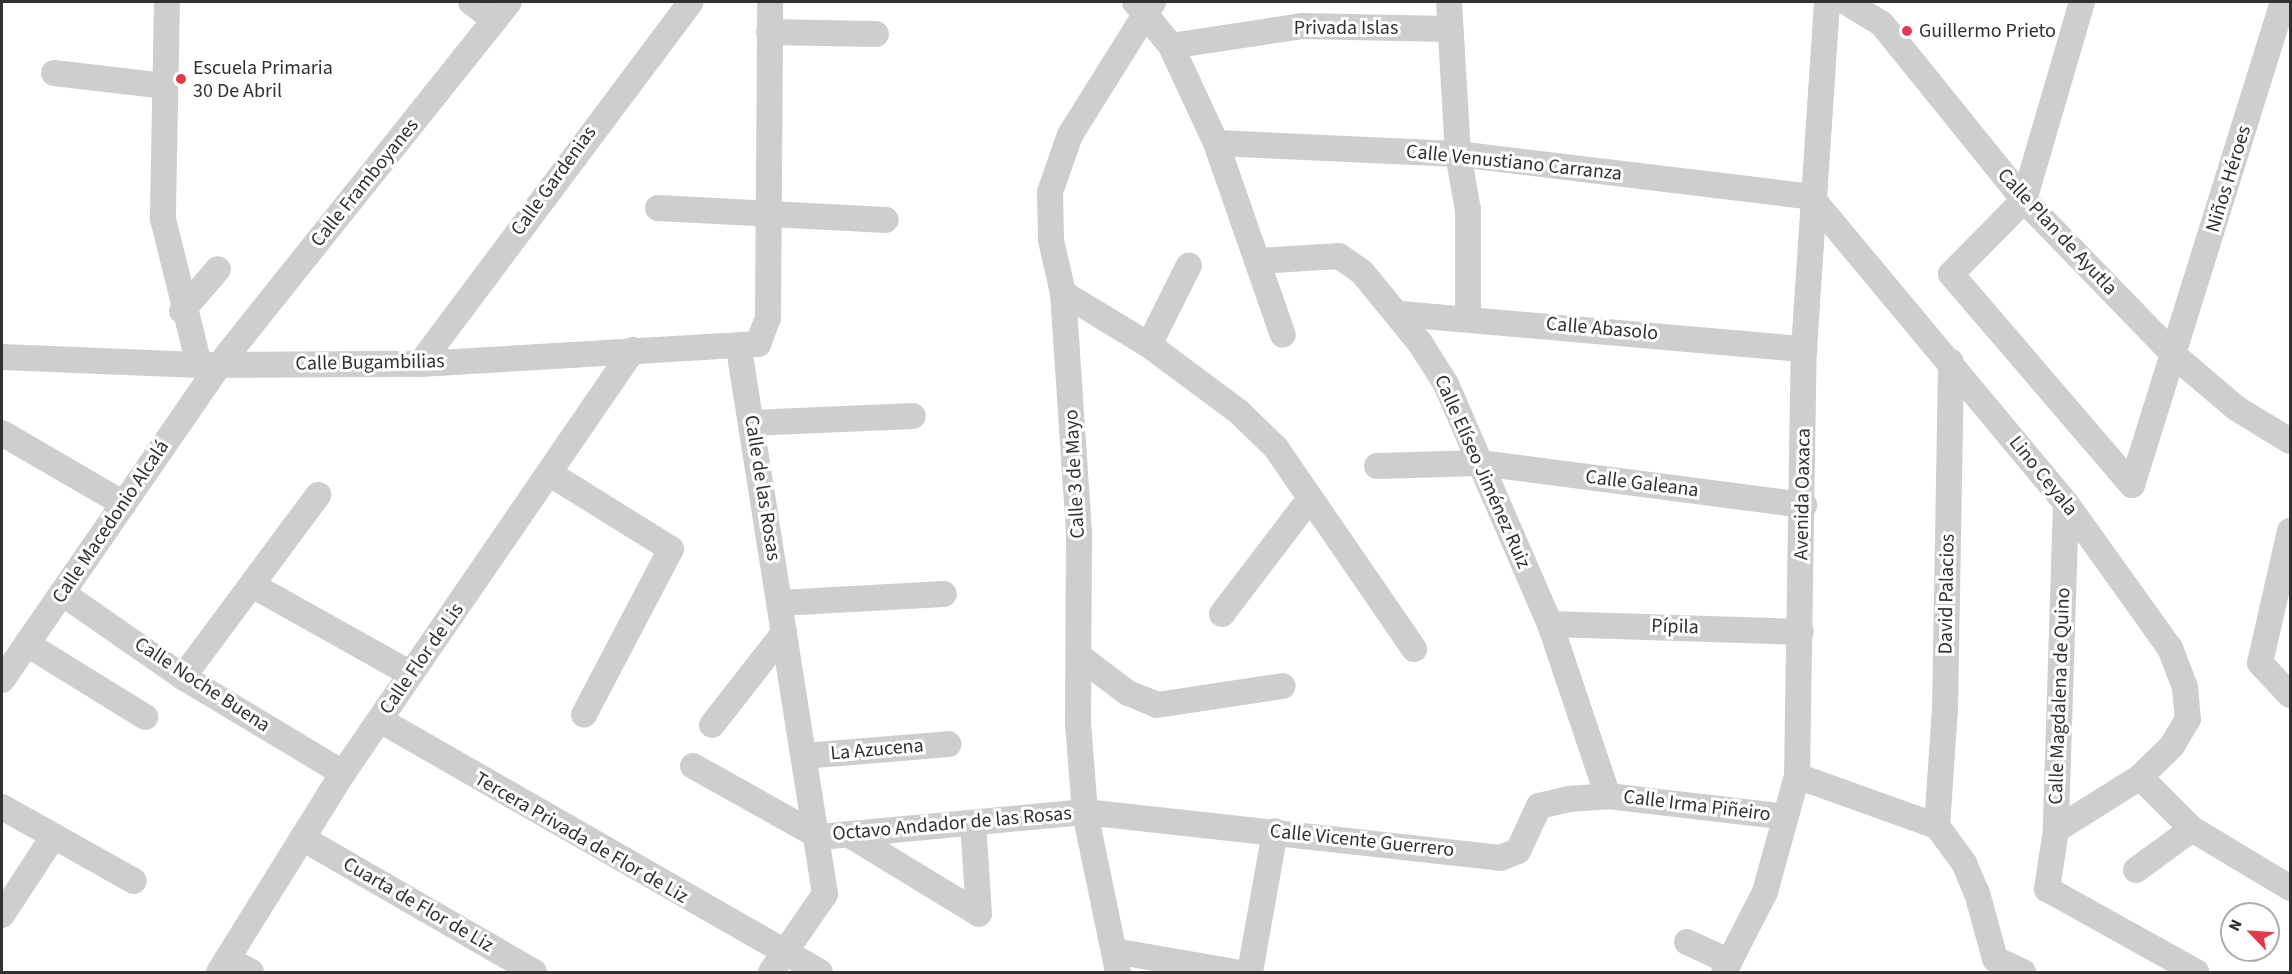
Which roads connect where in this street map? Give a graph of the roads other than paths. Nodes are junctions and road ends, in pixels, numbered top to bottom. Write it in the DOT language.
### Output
graph roads {
  1 [pos="167,2"];
  2 [pos="471,2"];
  3 [pos="691,2"];
  4 [pos="770,2"];
  5 [pos="1449,2"];
  6 [pos="1827,2"];
  7 [pos="1846,2"];
  8 [pos="2082,2"];
  9 [pos="2283,2"];
  10 [pos="1144,6"];
  11 [pos="502,11"];
  12 [pos="1885,13"];
  13 [pos="1449,29"];
  14 [pos="770,32"];
  15 [pos="876,34"];
  16 [pos="1171,46"];
  17 [pos="54,73"];
  18 [pos="164,86"];
  19 [pos="1216,143"];
  20 [pos="1458,154"];
  21 [pos="1811,197"];
  22 [pos="2024,200"];
  23 [pos="657,208"];
  24 [pos="768,213"];
  25 [pos="886,220"];
  26 [pos="1257,261"];
  27 [pos="1189,265"];
  28 [pos="218,269"];
  29 [pos="1063,293"];
  30 [pos="182,311"];
  31 [pos="1401,314"];
  32 [pos="1468,318"];
  33 [pos="1283,335"];
  34 [pos="1149,345"];
  35 [pos="739,349"];
  36 [pos="1804,349"];
  37 [pos="633,350"];
  38 [pos="2,357"];
  39 [pos="2176,357"];
  40 [pos="1951,362"];
  41 [pos="209,364"];
  42 [pos="420,364"];
  43 [pos="913,416"];
  44 [pos="752,423"];
  45 [pos="2,433"];
  46 [pos="2290,441"];
  47 [pos="1480,463"];
  48 [pos="1377,466"];
  49 [pos="552,475"];
  50 [pos="318,495"];
  51 [pos="1308,501"];
  52 [pos="2066,503"];
  53 [pos="124,504"];
  54 [pos="1804,505"];
  55 [pos="2290,531"];
  56 [pos="252,585"];
  57 [pos="62,593"];
  58 [pos="944,594"];
  59 [pos="779,603"];
  60 [pos="1222,614"];
  61 [pos="1550,624"];
  62 [pos="1801,632"];
  63 [pos="784,633"];
  64 [pos="27,644"];
  65 [pos="1414,649"];
  66 [pos="1080,657"];
  67 [pos="411,674"];
  68 [pos="183,677"];
  69 [pos="2,680"];
  70 [pos="1283,686"];
  71 [pos="2290,695"];
  72 [pos="584,715"];
  73 [pos="145,717"];
  74 [pos="380,720"];
  75 [pos="712,725"];
  76 [pos="949,744"];
  77 [pos="804,756"];
  78 [pos="693,766"];
  79 [pos="343,773"];
  80 [pos="1797,776"];
  81 [pos="2140,777"];
  82 [pos="1608,796"];
  83 [pos="2,807"];
  84 [pos="1085,812"];
  85 [pos="1786,817"];
  86 [pos="973,823"];
  87 [pos="1937,826"];
  88 [pos="2192,829"];
  89 [pos="2056,830"];
  90 [pos="1275,831"];
  91 [pos="849,834"];
  92 [pos="53,837"];
  93 [pos="820,837"];
  94 [pos="302,838"];
  95 [pos="2136,870"];
  96 [pos="134,880"];
  97 [pos="2290,888"];
  98 [pos="2,915"];
  99 [pos="1687,942"];
  100 [pos="1116,962"];
  101 [pos="777,963"];
  102 [pos="223,966"];
  103 [pos="1992,966"];
  104 [pos="1727,967"];
  105 [pos="251,972"];
  106 [pos="534,972"];
  107 [pos="820,972"];
  108 [pos="1235,972"];
  109 [pos="1250,972"];
  110 [pos="2023,972"];
  111 [pos="2196,972"];
  1 -- 18 [label="street"];
  2 -- 11 [label="street"];
  3 -- 42 [label="street, Calle Gardenias"];
  4 -- 14 [label="street"];
  5 -- 13 [label="street"];
  6 -- 21 [label="street, Avenida Oaxaca"];
  7 -- 12 [label="street, Calle Plan de Ayutla"];
  8 -- 22 [label="street"];
  9 -- 39 [label="street, Niños Héroes"];
  10 -- 16 [label="street"];
  10 -- 29 [label="street, Calle 3 de Mayo"];
  11 -- 41 [label="street, Calle Framboyanes"];
  12 -- 22 [label="street, Calle Plan de Ayutla"];
  13 -- 16 [label="street, Privada Islas"];
  13 -- 20 [label="street"];
  14 -- 15 [label="street"];
  14 -- 24 [label="street"];
  16 -- 19 [label="street"];
  17 -- 18 [label="street"];
  18 -- 30 [label="street"];
  19 -- 20 [label="street, Calle Venustiano Carranza"];
  19 -- 26 [label="street"];
  20 -- 21 [label="street, Calle Venustiano Carranza"];
  20 -- 32 [label="street"];
  21 -- 36 [label="street, Avenida Oaxaca"];
  21 -- 40 [label="street, Lino Ceyala"];
  22 -- 39 [label="street, Calle Plan de Ayutla"];
  22 -- 39 [label="street, Niños Héroes"];
  23 -- 24 [label="street"];
  24 -- 25 [label="street"];
  24 -- 35 [label="street"];
  26 -- 31 [label="street, Calle Elíseo Jiménez Ruiz"];
  26 -- 33 [label="street"];
  27 -- 34 [label="street"];
  28 -- 30 [label="street"];
  29 -- 34 [label="street"];
  29 -- 66 [label="street, Calle 3 de Mayo"];
  30 -- 41 [label="street"];
  31 -- 32 [label="street, Calle Abasolo"];
  31 -- 47 [label="street, Calle Elíseo Jiménez Ruiz"];
  32 -- 36 [label="street, Calle Abasolo"];
  34 -- 51 [label="street"];
  35 -- 37 [label="street, Calle Bugambilias"];
  35 -- 44 [label="street, Calle de las Rosas"];
  36 -- 54 [label="street, Avenida Oaxaca"];
  37 -- 42 [label="street, Calle Bugambilias"];
  37 -- 49 [label="street, Calle Flor de Lis"];
  38 -- 41 [label="street, Calle Bugambilias"];
  39 -- 46 [label="street, Calle Plan de Ayutla"];
  40 -- 52 [label="street, Lino Ceyala"];
  40 -- 87 [label="street, David Palacios"];
  41 -- 42 [label="street, Calle Bugambilias"];
  41 -- 53 [label="street, Calle Macedonio Alcalá"];
  43 -- 44 [label="street"];
  44 -- 59 [label="street, Calle de las Rosas"];
  45 -- 53 [label="street"];
  47 -- 48 [label="street, Calle Galeana"];
  47 -- 54 [label="street, Calle Galeana"];
  47 -- 61 [label="street, Calle Elíseo Jiménez Ruiz"];
  49 -- 67 [label="street, Calle Flor de Lis"];
  49 -- 72 [label="street"];
  50 -- 56 [label="street"];
  51 -- 60 [label="street"];
  51 -- 65 [label="street"];
  52 -- 81 [label="street, Lino Ceyala"];
  52 -- 89 [label="street, Calle Magdalena de Quino"];
  53 -- 57 [label="street, Calle Macedonio Alcalá"];
  54 -- 62 [label="street, Avenida Oaxaca"];
  55 -- 71 [label="street"];
  56 -- 67 [label="street"];
  56 -- 68 [label="street"];
  57 -- 64 [label="street, Calle Macedonio Alcalá"];
  57 -- 68 [label="street, Calle Noche Buena"];
  58 -- 59 [label="street"];
  59 -- 63 [label="street, Calle de las Rosas"];
  61 -- 62 [label="street, Pípila"];
  61 -- 82 [label="street, Calle Elíseo Jiménez Ruiz"];
  62 -- 80 [label="street, Avenida Oaxaca"];
  63 -- 75 [label="street"];
  63 -- 77 [label="street, Calle de las Rosas"];
  64 -- 69 [label="street, Calle Macedonio Alcalá"];
  64 -- 73 [label="street"];
  66 -- 70 [label="street"];
  66 -- 84 [label="street, Calle 3 de Mayo"];
  67 -- 74 [label="street, Calle Flor de Lis"];
  68 -- 79 [label="street, Calle Noche Buena"];
  74 -- 79 [label="street, Calle Flor de Lis"];
  74 -- 101 [label="street, Tercera Privada de Flor de Liz"];
  76 -- 77 [label="street, La Azucena"];
  77 -- 93 [label="street, Calle de las Rosas"];
  78 -- 93 [label="street"];
  79 -- 94 [label="street, Calle Flor de Lis"];
  80 -- 85 [label="street, Avenida Oaxaca"];
  80 -- 87 [label="street"];
  81 -- 88 [label="street"];
  81 -- 89 [label="street, Lino Ceyala"];
  82 -- 85 [label="street, Calle Irma Piñeiro"];
  82 -- 90 [label="street, Calle Vicente Guerrero"];
  83 -- 92 [label="street"];
  84 -- 86 [label="street, Octavo Andador de las Rosas"];
  84 -- 90 [label="street, Calle Vicente Guerrero"];
  84 -- 100 [label="street, Calle 3 de Mayo"];
  85 -- 104 [label="street, Avenida Oaxaca"];
  86 -- 91 [label="street, Octavo Andador de las Rosas"];
  86 -- 91 [label="street"];
  87 -- 103 [label="street"];
  88 -- 95 [label="street"];
  88 -- 97 [label="street"];
  89 -- 111 [label="street, Calle Magdalena de Quino"];
  90 -- 109 [label="street"];
  91 -- 93 [label="street, Octavo Andador de las Rosas"];
  92 -- 96 [label="street"];
  92 -- 98 [label="street"];
  93 -- 101 [label="street, Calle de las Rosas"];
  94 -- 102 [label="street, Calle Flor de Lis"];
  94 -- 106 [label="street, Cuarta de Flor de Liz"];
  99 -- 104 [label="street"];
  100 -- 108 [label="street"];
  101 -- 107 [label="street, Tercera Privada de Flor de Liz"];
  102 -- 105 [label="street"];
  103 -- 110 [label="street"];
}
